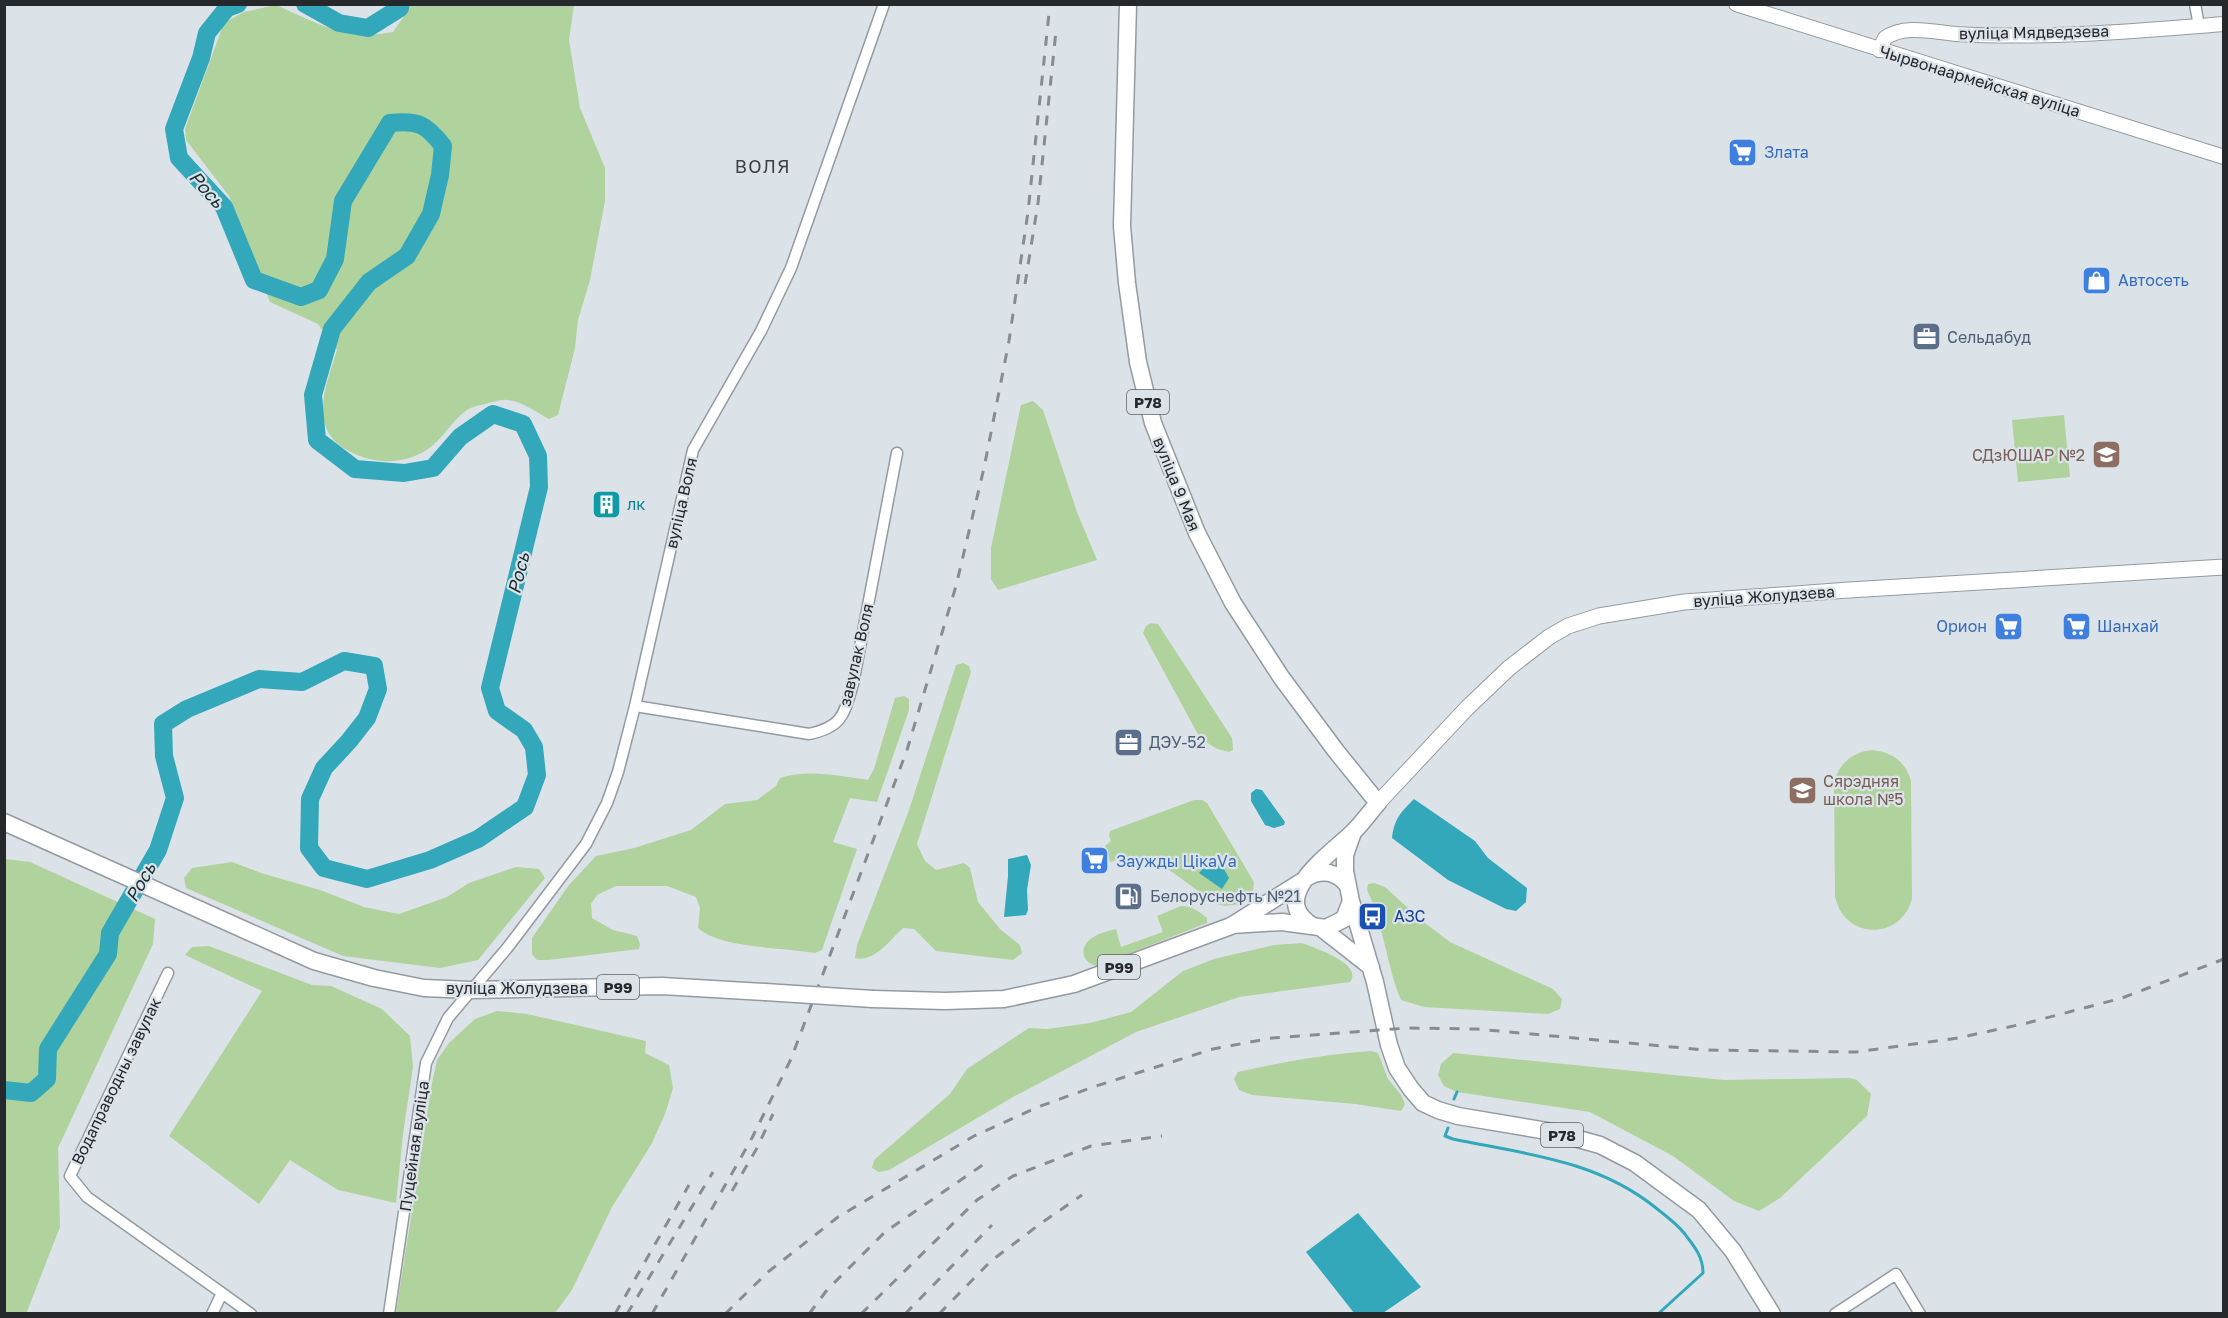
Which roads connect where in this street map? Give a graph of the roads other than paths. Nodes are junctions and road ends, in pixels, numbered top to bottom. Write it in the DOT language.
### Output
graph roads {
  1 [pos="884,4"];
  2 [pos="1128,4"];
  3 [pos="1736,4"];
  4 [pos="2195,4"];
  5 [pos="2223,24"];
  6 [pos="2199,26"];
  7 [pos="1879,50"];
  8 [pos="2223,157"];
  9 [pos="897,453"];
  10 [pos="2223,567"];
  11 [pos="635,706"];
  12 [pos="1378,803"];
  13 [pos="4,822"];
  14 [pos="1354,831"];
  15 [pos="1304,880"];
  16 [pos="1350,894"];
  17 [pos="1231,926"];
  18 [pos="1316,926"];
  19 [pos="1371,967"];
  20 [pos="168,974"];
  21 [pos="470,990"];
  22 [pos="222,1293"];
  23 [pos="212,1314"];
  24 [pos="251,1314"];
  25 [pos="389,1314"];
  26 [pos="1772,1314"];
  27 [pos="1835,1314"];
  28 [pos="1920,1314"];
  1 -- 11 [label="street, вуліца Воля"];
  2 -- 12 [label="main road, вуліца 9 Мая / Р78"];
  3 -- 7 [label="street, Чырвонаармейская вуліца"];
  4 -- 6 [label="street"];
  5 -- 6 [label="street, вуліца Мядведзева"];
  6 -- 7 [label="street, вуліца Мядведзева"];
  7 -- 8 [label="street, Чырвонаармейская вуліца"];
  9 -- 11 [label="street, завулак Воля"];
  10 -- 12 [label="main road, вуліца Жолудзева"];
  11 -- 21 [label="street, вуліца Воля"];
  12 -- 14 [label="main road, Р78"];
  13 -- 21 [label="main road, вуліца Жолудзева / Р99"];
  14 -- 15 [label="main road, Р78"];
  14 -- 16 [label="main road, Р78"];
  15 -- 16 [label="main road"];
  15 -- 17 [label="main road, Р99"];
  15 -- 18 [label="main road"];
  16 -- 18 [label="main road"];
  16 -- 19 [label="main road, Р78"];
  17 -- 18 [label="main road, Р99"];
  17 -- 21 [label="main road, вуліца Жолудзева / Р99, bridge"];
  18 -- 19 [label="main road"];
  19 -- 26 [label="main road, Р78"];
  20 -- 22 [label="street, Водаправодны завулак"];
  21 -- 25 [label="street, Пуцейная вуліца"];
  22 -- 23 [label="street"];
  22 -- 24 [label="street"];
  27 -- 28 [label="street"];
}
